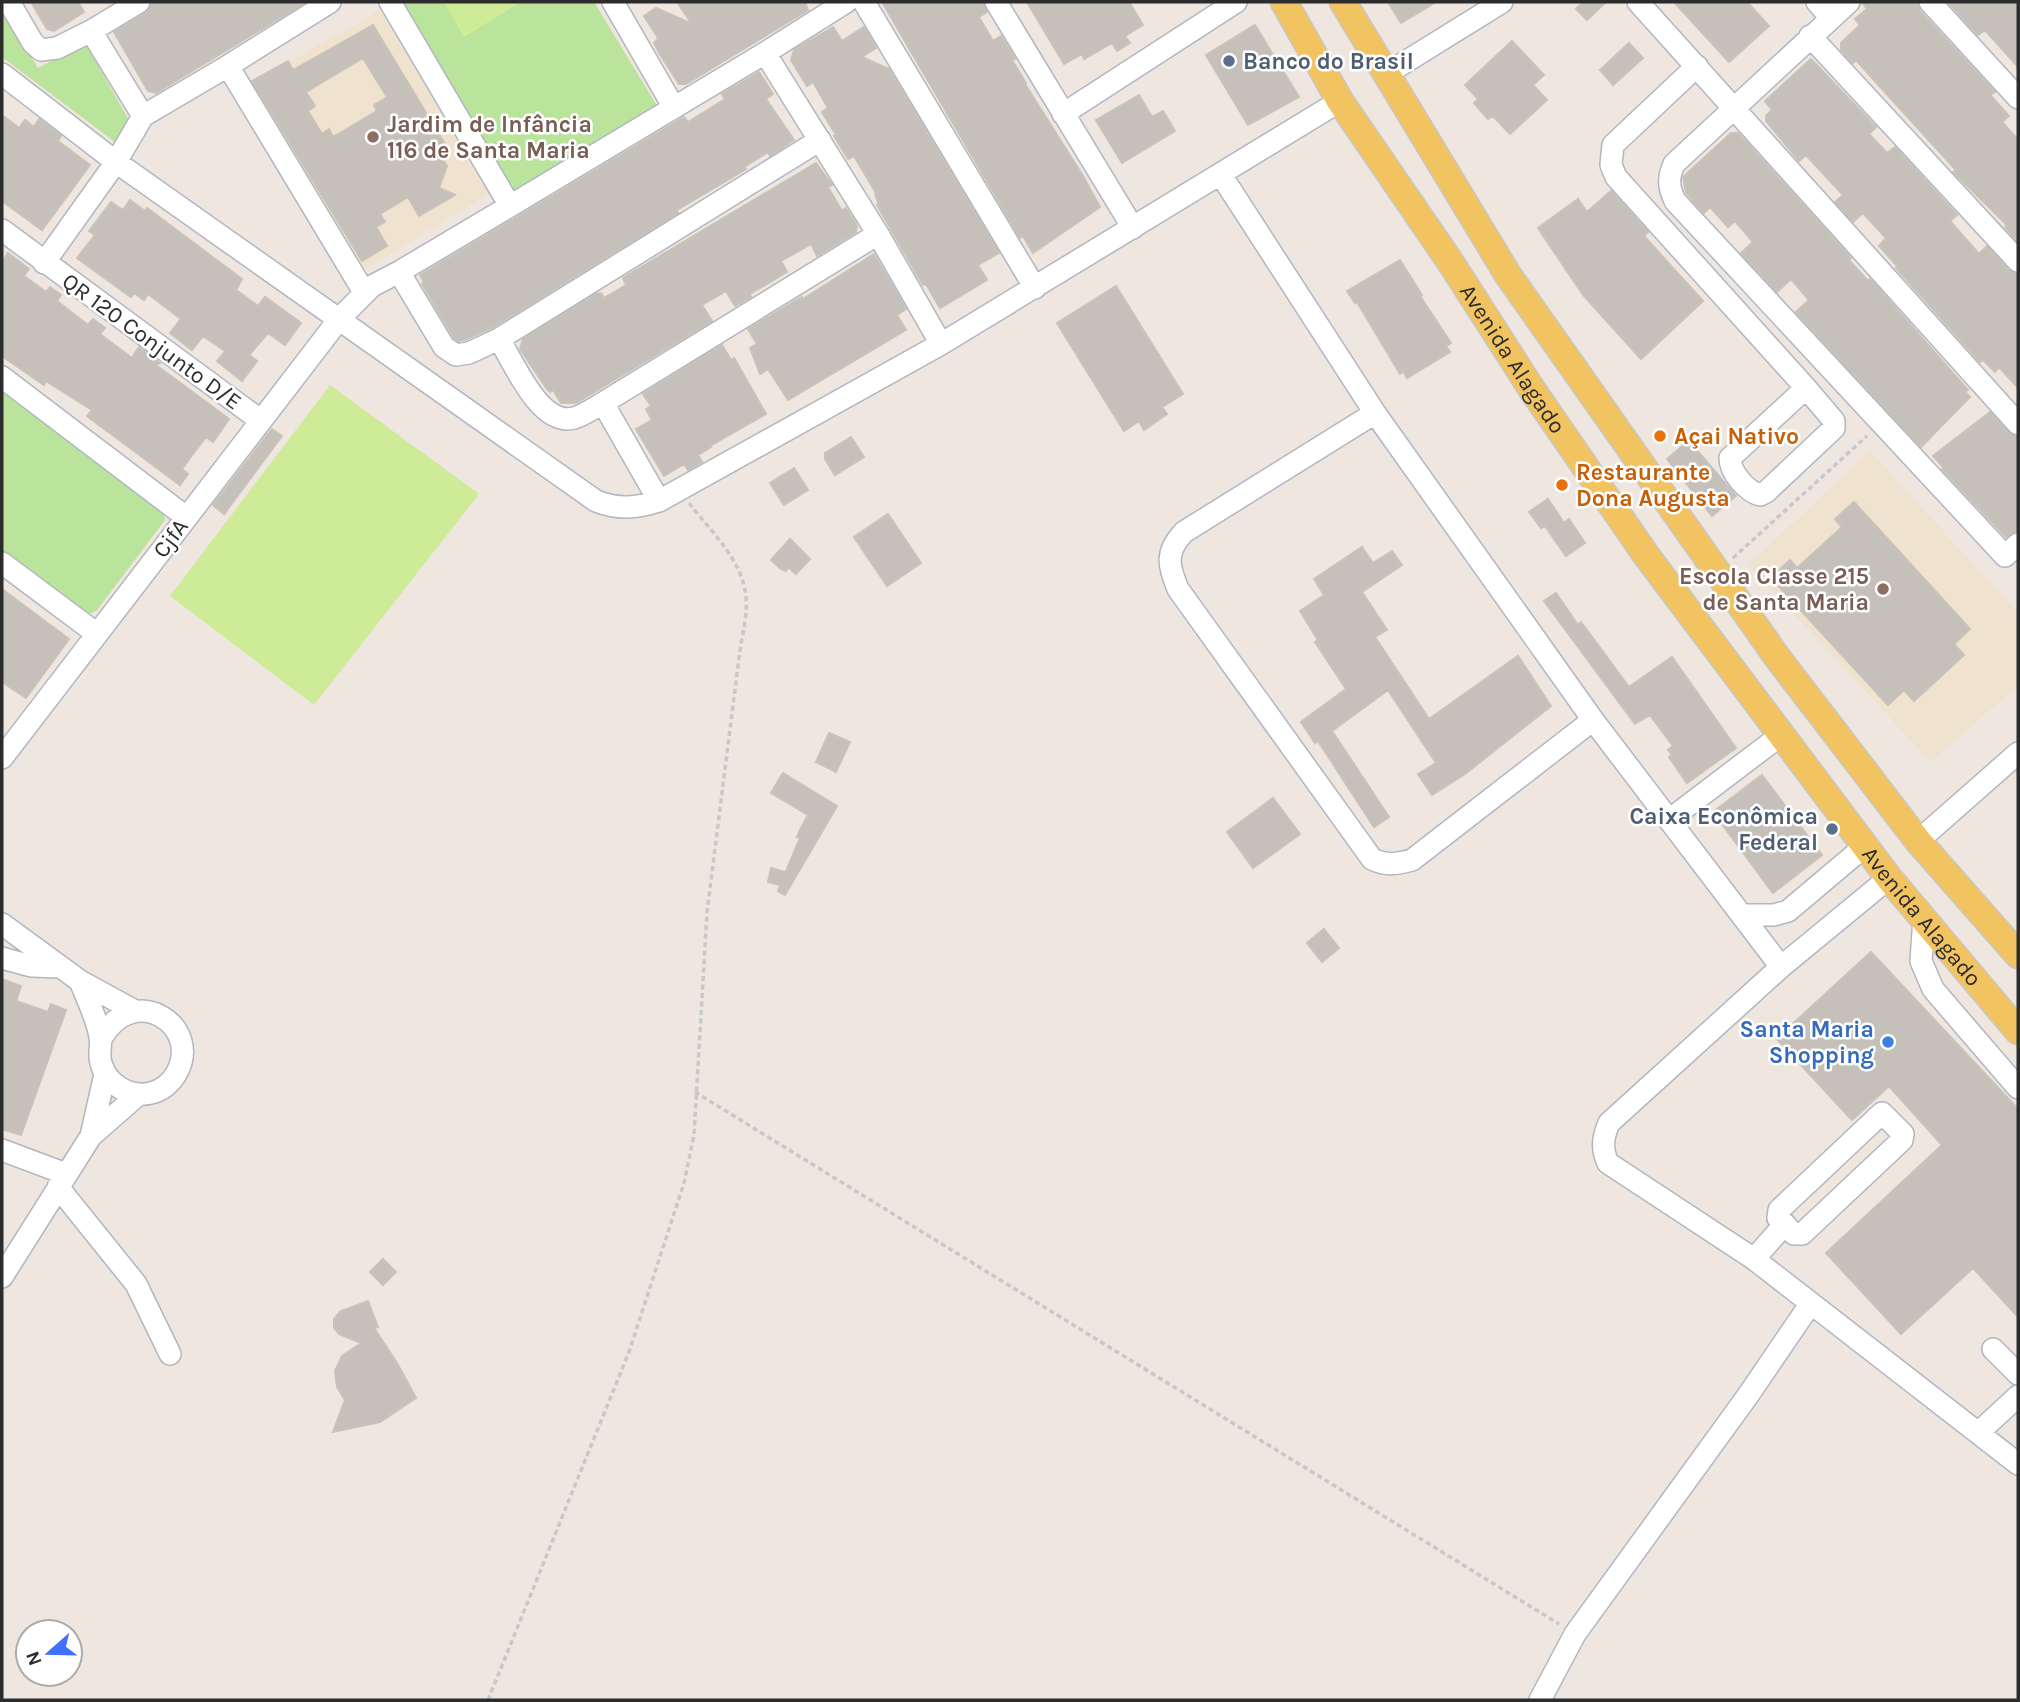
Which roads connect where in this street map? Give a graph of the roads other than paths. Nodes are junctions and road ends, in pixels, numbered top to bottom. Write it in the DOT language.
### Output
graph roads {
  1 [pos="9,2"];
  2 [pos="139,2"];
  3 [pos="330,2"];
  4 [pos="390,2"];
  5 [pos="846,2"];
  6 [pos="864,2"];
  7 [pos="996,2"];
  8 [pos="1236,2"];
  9 [pos="1284,2"];
  10 [pos="1343,2"];
  11 [pos="1638,2"];
  12 [pos="1817,2"];
  13 [pos="1849,2"];
  14 [pos="1930,2"];
  15 [pos="620,4"];
  16 [pos="1494,4"];
  17 [pos="1831,18"];
  18 [pos="90,31"];
  19 [pos="1810,36"];
  20 [pos="765,53"];
  21 [pos="228,66"];
  22 [pos="1697,66"];
  23 [pos="2,74"];
  24 [pos="1386,74"];
  25 [pos="2018,98"];
  26 [pos="1340,101"];
  27 [pos="673,106"];
  28 [pos="1735,109"];
  29 [pos="1063,114"];
  30 [pos="143,116"];
  31 [pos="821,140"];
  32 [pos="117,162"];
  33 [pos="1221,175"];
  34 [pos="510,206"];
  35 [pos="1133,228"];
  36 [pos="2,230"];
  37 [pos="878,234"];
  38 [pos="1485,237"];
  39 [pos="1449,260"];
  40 [pos="2018,261"];
  41 [pos="44,263"];
  42 [pos="399,272"];
  43 [pos="1508,275"];
  44 [pos="1035,288"];
  45 [pos="364,292"];
  46 [pos="1475,300"];
  47 [pos="340,318"];
  48 [pos="499,339"];
  49 [pos="941,344"];
  50 [pos="2,377"];
  51 [pos="1806,388"];
  52 [pos="603,403"];
  53 [pos="1375,413"];
  54 [pos="260,420"];
  55 [pos="2018,424"];
  56 [pos="659,501"];
  57 [pos="186,517"];
  58 [pos="2014,557"];
  59 [pos="2,562"];
  60 [pos="97,634"];
  61 [pos="1593,720"];
  62 [pos="10,731"];
  63 [pos="1781,735"];
  64 [pos="2018,753"];
  65 [pos="2,758"];
  66 [pos="1669,820"];
  67 [pos="1918,841"];
  68 [pos="1865,846"];
  69 [pos="1889,878"];
  70 [pos="1742,915"];
  71 [pos="1924,917"];
  72 [pos="2,924"];
  73 [pos="2018,955"];
  74 [pos="2,958"];
  75 [pos="61,967"];
  76 [pos="1781,967"];
  77 [pos="80,981"];
  78 [pos="135,1011"];
  79 [pos="2018,1031"];
  80 [pos="101,1039"];
  81 [pos="105,1074"];
  82 [pos="2018,1088"];
  83 [pos="139,1094"];
  84 [pos="91,1136"];
  85 [pos="2,1150"];
  86 [pos="62,1181"];
  87 [pos="1785,1224"];
  88 [pos="1754,1259"];
  89 [pos="2,1277"];
  90 [pos="1811,1303"];
  91 [pos="1993,1349"];
  92 [pos="170,1354"];
  93 [pos="2018,1374"];
  94 [pos="2018,1396"];
  95 [pos="1979,1432"];
  96 [pos="2018,1464"];
  97 [pos="1540,1700"];
  1 -- 18 [label="street"];
  2 -- 18 [label="street"];
  3 -- 21 [label="street"];
  4 -- 34 [label="street"];
  5 -- 20 [label="street, CjfA"];
  6 -- 44 [label="street"];
  7 -- 29 [label="street"];
  8 -- 29 [label="street"];
  9 -- 26 [label="main road, Avenida Alagado"];
  10 -- 24 [label="main road, Avenida Alagado"];
  11 -- 22 [label="street"];
  12 -- 17 [label="street"];
  13 -- 17 [label="street"];
  14 -- 25 [label="street"];
  15 -- 27 [label="street"];
  16 -- 24 [label="street"];
  17 -- 19 [label="street"];
  18 -- 30 [label="street"];
  19 -- 28 [label="street"];
  19 -- 40 [label="street"];
  20 -- 27 [label="street, CjfA"];
  20 -- 31 [label="street"];
  21 -- 30 [label="street"];
  21 -- 45 [label="street"];
  22 -- 28 [label="street"];
  22 -- 51 [label="street"];
  23 -- 32 [label="street"];
  24 -- 38 [label="main road, Avenida Alagado"];
  26 -- 33 [label="street"];
  26 -- 39 [label="main road, Avenida Alagado"];
  27 -- 34 [label="street, CjfA"];
  28 -- 55 [label="street"];
  28 -- 58 [label="street"];
  29 -- 35 [label="street"];
  30 -- 32 [label="street"];
  31 -- 37 [label="street"];
  31 -- 48 [label="street"];
  32 -- 41 [label="street"];
  32 -- 47 [label="street"];
  33 -- 35 [label="street"];
  33 -- 53 [label="street"];
  34 -- 42 [label="street, CjfA"];
  35 -- 44 [label="street"];
  36 -- 41 [label="street, QR 120 Conjunto D/E"];
  37 -- 49 [label="street"];
  37 -- 52 [label="street"];
  38 -- 39 [label="main road"];
  38 -- 43 [label="main road, Avenida Alagado"];
  39 -- 46 [label="main road, Avenida Alagado"];
  41 -- 54 [label="street, QR 120 Conjunto D/E"];
  42 -- 45 [label="street, CjfA"];
  42 -- 48 [label="street"];
  43 -- 46 [label="main road"];
  43 -- 67 [label="main road, Avenida Alagado"];
  44 -- 49 [label="street"];
  45 -- 47 [label="street, CjfA"];
  46 -- 63 [label="main road, Avenida Alagado"];
  47 -- 54 [label="street, CjfA"];
  47 -- 56 [label="street"];
  48 -- 52 [label="street"];
  49 -- 56 [label="street"];
  50 -- 57 [label="street"];
  51 -- 51 [label="street"];
  52 -- 56 [label="street"];
  53 -- 61 [label="street"];
  53 -- 61 [label="street"];
  54 -- 57 [label="street, CjfA"];
  57 -- 60 [label="street, CjfA"];
  59 -- 60 [label="street"];
  60 -- 62 [label="street, CjfA"];
  61 -- 66 [label="street"];
  62 -- 65 [label="street, CjfA"];
  63 -- 66 [label="street"];
  63 -- 68 [label="main road, Avenida Alagado"];
  64 -- 67 [label="street"];
  66 -- 70 [label="street"];
  67 -- 73 [label="main road, Avenida Alagado"];
  68 -- 69 [label="main road, Avenida Alagado"];
  68 -- 70 [label="street"];
  69 -- 71 [label="main road, Avenida Alagado"];
  69 -- 76 [label="street"];
  70 -- 76 [label="street"];
  71 -- 79 [label="main road, Avenida Alagado"];
  71 -- 82 [label="street"];
  72 -- 75 [label="street"];
  74 -- 75 [label="street"];
  75 -- 77 [label="street"];
  76 -- 88 [label="street"];
  77 -- 78 [label="street"];
  77 -- 80 [label="street"];
  78 -- 80 [label="street"];
  78 -- 83 [label="street"];
  80 -- 81 [label="street"];
  81 -- 83 [label="street"];
  81 -- 84 [label="street"];
  83 -- 84 [label="street"];
  84 -- 86 [label="street"];
  85 -- 86 [label="street"];
  86 -- 89 [label="street"];
  86 -- 92 [label="street"];
  87 -- 87 [label="street"];
  87 -- 88 [label="street"];
  88 -- 90 [label="street"];
  90 -- 95 [label="street"];
  90 -- 97 [label="street"];
  91 -- 93 [label="street"];
  94 -- 95 [label="street"];
  95 -- 96 [label="street"];
}
